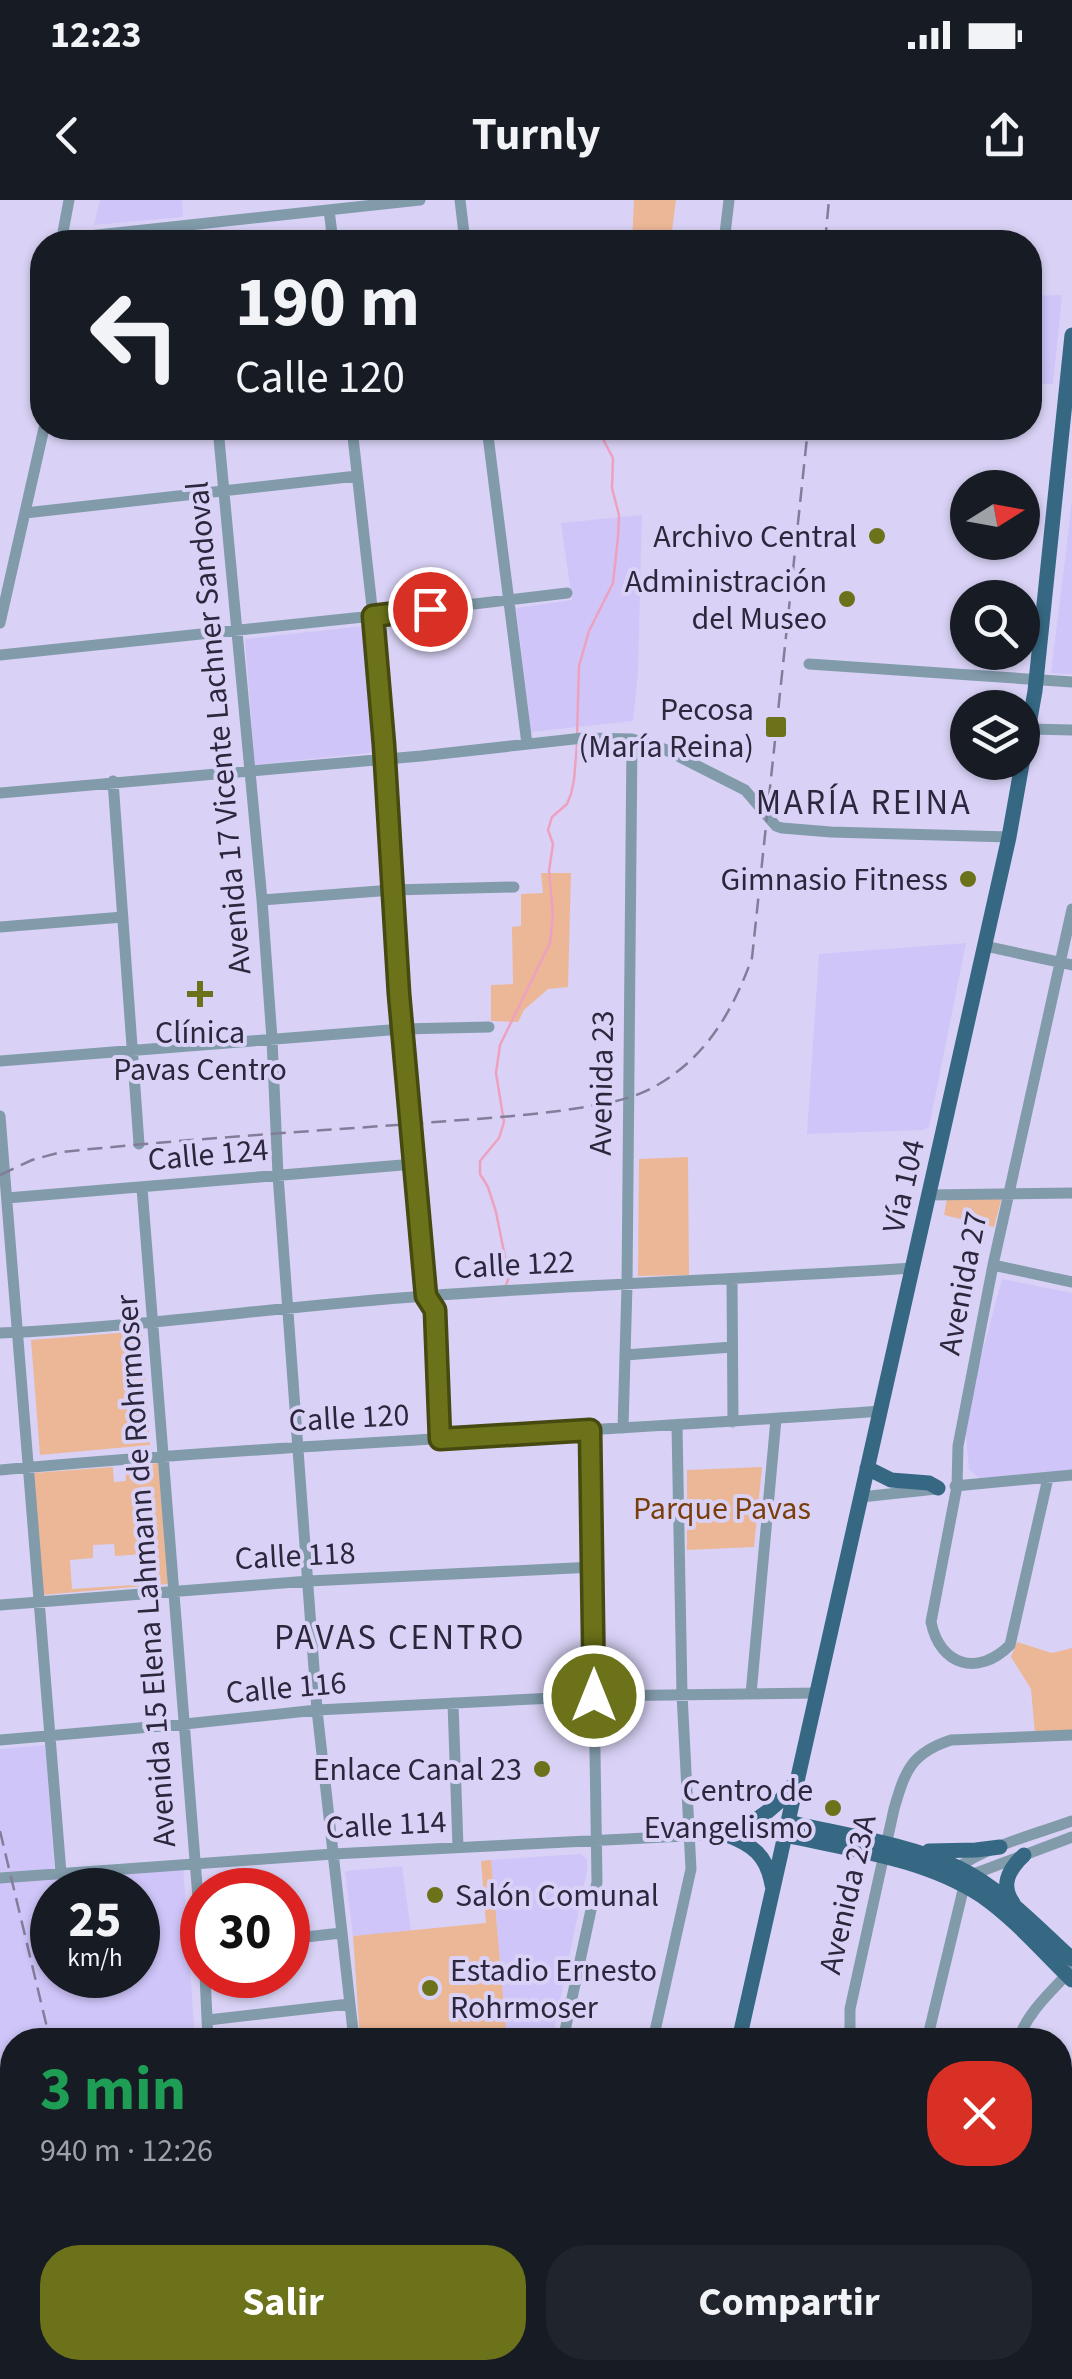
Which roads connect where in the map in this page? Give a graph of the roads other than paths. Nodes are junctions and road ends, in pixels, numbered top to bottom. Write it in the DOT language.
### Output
graph roads {
  1 [pos="69,200"];
  2 [pos="256,200"];
  3 [pos="420,200"];
  4 [pos="460,200"];
  5 [pos="729,200"];
  6 [pos="329,210"];
  7 [pos="258,218"];
  8 [pos="63,230"];
  9 [pos="157,230"];
  10 [pos="332,230"];
  11 [pos="464,230"];
  12 [pos="725,230"];
  13 [pos="1072,336"];
  14 [pos="41,440"];
  15 [pos="219,440"];
  16 [pos="353,440"];
  17 [pos="489,440"];
  18 [pos="357,476"];
  19 [pos="225,492"];
  20 [pos="25,513"];
  21 [pos="567,593"];
  22 [pos="509,600"];
  23 [pos="373,616"];
  24 [pos="0,623"];
  25 [pos="238,630"];
  26 [pos="0,656"];
  27 [pos="809,664"];
  28 [pos="1036,680"];
  29 [pos="1072,682"];
  30 [pos="1035,690"];
  31 [pos="1040,729"];
  32 [pos="1072,730"];
  33 [pos="632,740"];
  34 [pos="528,744"];
  35 [pos="384,758"];
  36 [pos="250,772"];
  37 [pos="1020,780"];
  38 [pos="113,782"];
  39 [pos="0,792"];
  40 [pos="1009,837"];
  41 [pos="514,887"];
  42 [pos="392,890"];
  43 [pos="262,900"];
  44 [pos="1072,909"];
  45 [pos="123,917"];
  46 [pos="0,927"];
  47 [pos="985,946"];
  48 [pos="1066,964"];
  49 [pos="489,1027"];
  50 [pos="402,1029"];
  51 [pos="272,1039"];
  52 [pos="133,1051"];
  53 [pos="0,1061"];
  54 [pos="0,1116"];
  55 [pos="139,1144"];
  56 [pos="414,1164"];
  57 [pos="278,1175"];
  58 [pos="142,1188"];
  59 [pos="1009,1193"];
  60 [pos="1072,1193"];
  61 [pos="929,1194"];
  62 [pos="7,1198"];
  63 [pos="993,1265"];
  64 [pos="912,1268"];
  65 [pos="732,1280"];
  66 [pos="1072,1282"];
  67 [pos="627,1286"];
  68 [pos="426,1296"];
  69 [pos="289,1308"];
  70 [pos="154,1322"];
  71 [pos="18,1332"];
  72 [pos="0,1333"];
  73 [pos="732,1347"];
  74 [pos="625,1355"];
  75 [pos="880,1411"];
  76 [pos="776,1419"];
  77 [pos="733,1422"];
  78 [pos="677,1426"];
  79 [pos="622,1428"];
  80 [pos="590,1430"];
  81 [pos="440,1439"];
  82 [pos="298,1446"];
  83 [pos="165,1457"];
  84 [pos="28,1467"];
  85 [pos="867,1468"];
  86 [pos="0,1470"];
  87 [pos="1072,1475"];
  88 [pos="1048,1478"];
  89 [pos="958,1486"];
  90 [pos="938,1488"];
  91 [pos="861,1497"];
  92 [pos="594,1567"];
  93 [pos="309,1581"];
  94 [pos="174,1590"];
  95 [pos="38,1602"];
  96 [pos="0,1605"];
  97 [pos="817,1693"];
  98 [pos="682,1694"];
  99 [pos="752,1694"];
  100 [pos="594,1696"];
  101 [pos="453,1703"];
  102 [pos="317,1710"];
  103 [pos="185,1724"];
  104 [pos="1072,1735"];
  105 [pos="51,1736"];
  106 [pos="0,1740"];
  107 [pos="798,1777"];
  108 [pos="1072,1821"];
  109 [pos="783,1829"];
  110 [pos="724,1834"];
  111 [pos="689,1836"];
  112 [pos="1072,1837"];
  113 [pos="598,1840"];
  114 [pos="458,1847"];
  115 [pos="1000,1847"];
  116 [pos="891,1850"];
  117 [pos="333,1854"];
  118 [pos="1024,1855"];
  119 [pos="195,1865"];
  120 [pos="61,1868"];
  121 [pos="145,1868"];
  122 [pos="195,1868"];
  123 [pos="30,1876"];
  124 [pos="961,1876"];
  125 [pos="0,1878"];
  126 [pos="774,1893"];
  127 [pos="1015,1906"];
  128 [pos="341,1932"];
  129 [pos="310,1936"];
  130 [pos="1071,1971"];
  131 [pos="206,1998"];
  132 [pos="349,2004"];
  133 [pos="208,2020"];
  134 [pos="208,2028"];
  135 [pos="352,2028"];
  136 [pos="565,2028"];
  137 [pos="656,2028"];
  138 [pos="742,2028"];
  139 [pos="850,2028"];
  140 [pos="929,2028"];
  141 [pos="1024,2028"];
  1 -- 8 [label="street"];
  2 -- 7 [label="street"];
  3 -- 6 [label="street"];
  4 -- 11 [label="street"];
  5 -- 12 [label="street"];
  6 -- 7 [label="street"];
  6 -- 10 [label="street"];
  7 -- 9 [label="street"];
  13 -- 28 [label="main road, Vía 104"];
  14 -- 20 [label="street"];
  15 -- 19 [label="street, Avenida 17 Vicente Lachner Sandoval"];
  16 -- 18 [label="street"];
  17 -- 22 [label="street"];
  18 -- 19 [label="street"];
  18 -- 23 [label="street"];
  19 -- 20 [label="street"];
  19 -- 25 [label="street, Avenida 17 Vicente Lachner Sandoval"];
  20 -- 24 [label="street"];
  21 -- 22 [label="street"];
  22 -- 23 [label="street"];
  22 -- 34 [label="street"];
  23 -- 25 [label="street"];
  23 -- 35 [label="street"];
  25 -- 26 [label="street"];
  25 -- 36 [label="street, Avenida 17 Vicente Lachner Sandoval"];
  27 -- 28 [label="street"];
  28 -- 29 [label="street"];
  28 -- 30 [label="main road, Vía 104"];
  31 -- 32 [label="street"];
  33 -- 34 [label="street"];
  33 -- 40 [label="street"];
  33 -- 67 [label="street, Avenida 23"];
  34 -- 35 [label="street"];
  35 -- 36 [label="street"];
  35 -- 42 [label="street"];
  36 -- 38 [label="street"];
  36 -- 43 [label="street, Avenida 17 Vicente Lachner Sandoval"];
  37 -- 40 [label="main road, Vía 104"];
  38 -- 39 [label="street"];
  38 -- 45 [label="street"];
  40 -- 47 [label="main road, Vía 104"];
  41 -- 42 [label="street"];
  42 -- 43 [label="street"];
  42 -- 50 [label="street"];
  43 -- 51 [label="street, Avenida 17 Vicente Lachner Sandoval"];
  44 -- 48 [label="street, Avenida 27"];
  45 -- 46 [label="street"];
  45 -- 52 [label="street"];
  47 -- 48 [label="street"];
  47 -- 61 [label="main road, Vía 104"];
  48 -- 59 [label="street, Avenida 27"];
  49 -- 50 [label="street"];
  50 -- 51 [label="street"];
  50 -- 56 [label="street"];
  51 -- 52 [label="street"];
  51 -- 57 [label="street, Avenida 17 Vicente Lachner Sandoval"];
  52 -- 53 [label="street"];
  52 -- 55 [label="street"];
  54 -- 62 [label="street"];
  56 -- 57 [label="street, Calle 124"];
  56 -- 68 [label="street"];
  57 -- 58 [label="street, Calle 124"];
  57 -- 69 [label="street, Avenida 17 Vicente Lachner Sandoval"];
  58 -- 62 [label="street, Calle 124"];
  58 -- 70 [label="street, Avenida 15 Elena Lahmann de Rohrmoser"];
  59 -- 60 [label="street"];
  59 -- 61 [label="street"];
  59 -- 63 [label="street, Avenida 27"];
  61 -- 64 [label="main road, Vía 104"];
  62 -- 71 [label="street"];
  63 -- 66 [label="street"];
  63 -- 89 [label="street, Avenida 27"];
  64 -- 65 [label="street, Calle 122"];
  64 -- 75 [label="main road, Vía 104"];
  65 -- 67 [label="street, Calle 122"];
  65 -- 73 [label="street"];
  67 -- 68 [label="street, Calle 122"];
  67 -- 74 [label="street, Avenida 23"];
  68 -- 69 [label="street, Calle 122"];
  68 -- 81 [label="street"];
  69 -- 70 [label="street, Calle 122"];
  69 -- 82 [label="street, Avenida 17 Vicente Lachner Sandoval"];
  70 -- 71 [label="street, Calle 122"];
  70 -- 83 [label="street, Avenida 15 Elena Lahmann de Rohrmoser"];
  71 -- 72 [label="street, Calle 122"];
  71 -- 84 [label="street"];
  73 -- 74 [label="street"];
  73 -- 77 [label="street"];
  74 -- 79 [label="street, Avenida 23"];
  75 -- 76 [label="street, Calle 120"];
  75 -- 85 [label="main road, Vía 104"];
  76 -- 77 [label="street, Calle 120"];
  76 -- 99 [label="street"];
  77 -- 78 [label="street, Calle 120"];
  78 -- 79 [label="street, Calle 120"];
  78 -- 98 [label="street"];
  79 -- 80 [label="street, Calle 120"];
  80 -- 81 [label="street, Calle 120"];
  80 -- 92 [label="street"];
  81 -- 82 [label="street, Calle 120"];
  82 -- 83 [label="street, Calle 120"];
  82 -- 93 [label="street, Avenida 17 Vicente Lachner Sandoval"];
  83 -- 84 [label="street, Calle 120"];
  83 -- 94 [label="street, Avenida 15 Elena Lahmann de Rohrmoser"];
  84 -- 86 [label="street, Calle 120"];
  84 -- 95 [label="street"];
  85 -- 90 [label="main road"];
  85 -- 91 [label="main road, Vía 104"];
  87 -- 88 [label="street"];
  88 -- 89 [label="street"];
  88 -- 89 [label="street, Avenida 27"];
  89 -- 90 [label="street"];
  90 -- 91 [label="street"];
  91 -- 97 [label="main road, Vía 104"];
  92 -- 93 [label="street, Calle 118"];
  92 -- 100 [label="street"];
  93 -- 94 [label="street, Calle 118"];
  93 -- 102 [label="street, Avenida 17 Vicente Lachner Sandoval"];
  94 -- 95 [label="street, Calle 118"];
  94 -- 103 [label="street, Avenida 15 Elena Lahmann de Rohrmoser"];
  95 -- 96 [label="street, Calle 118"];
  95 -- 105 [label="street"];
  97 -- 99 [label="street, Calle 116"];
  97 -- 107 [label="main road, Vía 104"];
  98 -- 99 [label="street, Calle 116"];
  98 -- 100 [label="street, Calle 116"];
  98 -- 111 [label="street"];
  100 -- 101 [label="street, Calle 116"];
  100 -- 113 [label="street"];
  101 -- 102 [label="street, Calle 116"];
  101 -- 114 [label="street"];
  102 -- 103 [label="street, Calle 116"];
  102 -- 117 [label="street, Avenida 17 Vicente Lachner Sandoval"];
  103 -- 105 [label="street, Calle 116"];
  103 -- 119 [label="street, Avenida 15 Elena Lahmann de Rohrmoser"];
  104 -- 116 [label="street, Avenida 23A"];
  105 -- 106 [label="street, Calle 116"];
  105 -- 120 [label="street"];
  107 -- 109 [label="main road, Vía 104"];
  107 -- 110 [label="main road"];
  108 -- 115 [label="street"];
  109 -- 110 [label="street, Calle 114"];
  109 -- 116 [label="main road, Calle 114"];
  109 -- 126 [label="main road, Vía 104"];
  110 -- 111 [label="street, Calle 114"];
  110 -- 126 [label="main road"];
  111 -- 113 [label="street, Calle 114"];
  111 -- 137 [label="street"];
  112 -- 118 [label="street"];
  113 -- 114 [label="street, Calle 114"];
  113 -- 136 [label="street"];
  114 -- 117 [label="street, Calle 114"];
  115 -- 116 [label="main road"];
  115 -- 124 [label="street"];
  116 -- 124 [label="main road, Calle 114"];
  116 -- 139 [label="street, Avenida 23A"];
  117 -- 119 [label="street, Calle 114"];
  117 -- 128 [label="street, Avenida 17 Vicente Lachner Sandoval"];
  118 -- 124 [label="street"];
  118 -- 127 [label="main road"];
  119 -- 121 [label="street, Calle 114"];
  119 -- 122 [label="street, Avenida 15 Elena Lahmann de Rohrmoser"];
  123 -- 125 [label="street, Calle 114"];
  124 -- 127 [label="main road"];
  124 -- 130 [label="main road"];
  124 -- 140 [label="street"];
  126 -- 138 [label="main road, Vía 104"];
  127 -- 130 [label="main road"];
  128 -- 129 [label="street"];
  128 -- 132 [label="street, Avenida 17 Vicente Lachner Sandoval"];
  130 -- 141 [label="street"];
  131 -- 133 [label="street"];
  132 -- 133 [label="street"];
  132 -- 135 [label="street, Avenida 17 Vicente Lachner Sandoval"];
  133 -- 134 [label="street"];
}
